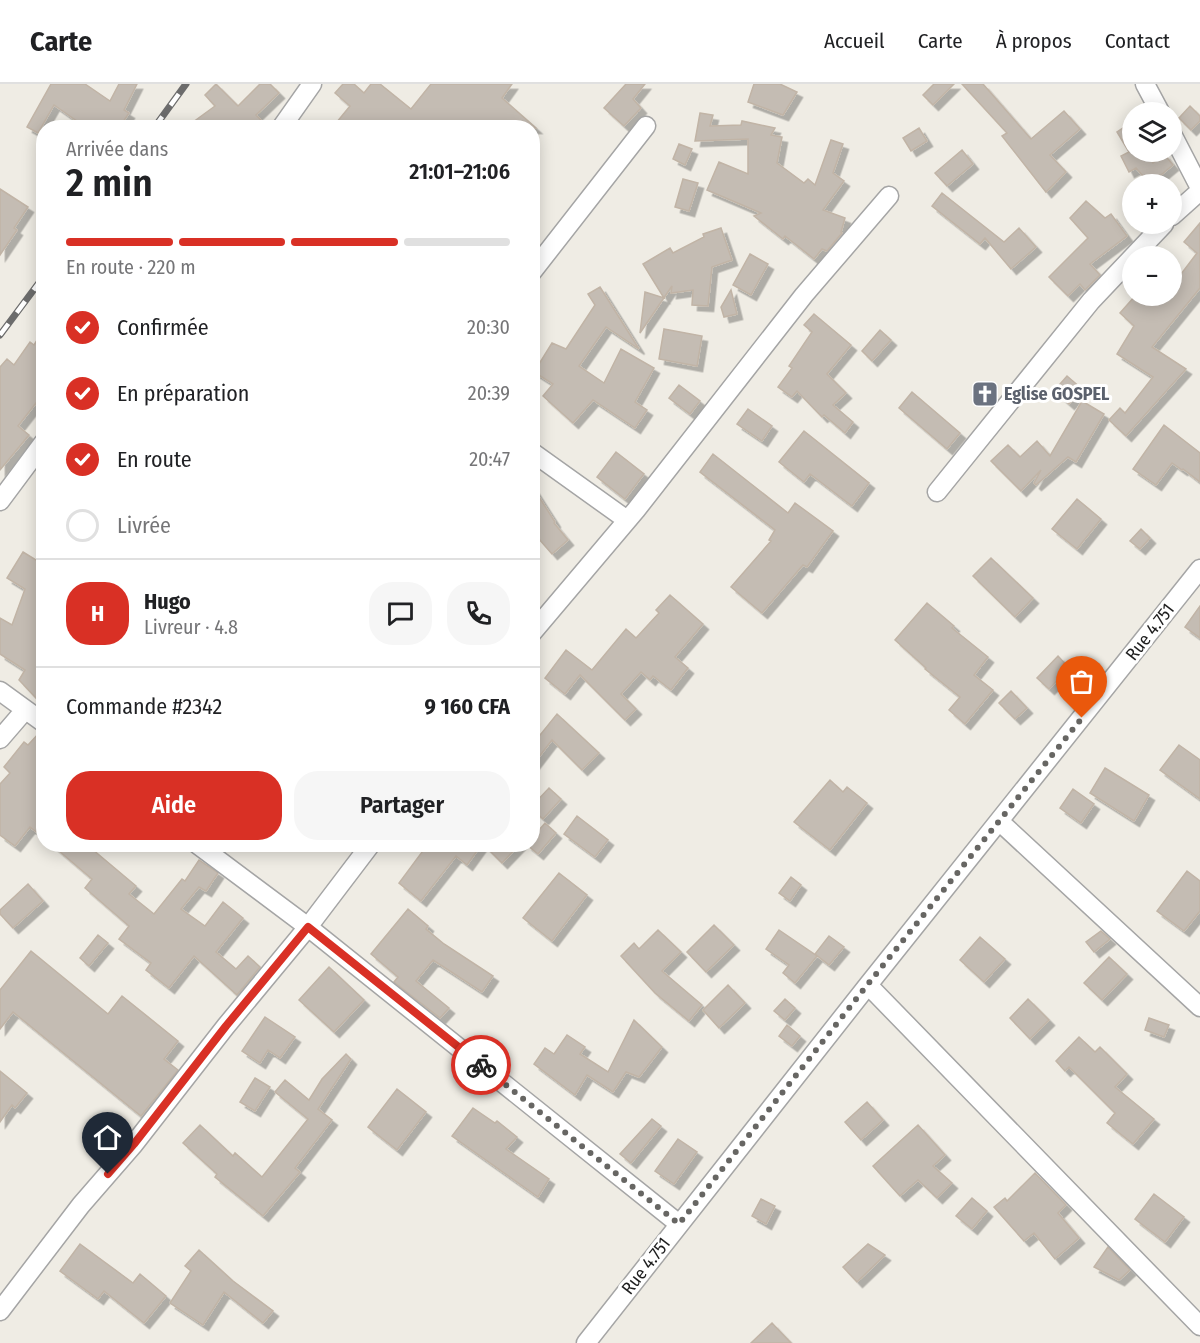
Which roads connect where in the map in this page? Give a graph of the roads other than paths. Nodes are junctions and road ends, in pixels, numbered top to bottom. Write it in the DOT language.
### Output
graph roads {
  1 [pos="312,84"];
  2 [pos="1145,84"];
  3 [pos="1155,102"];
  4 [pos="287,120"];
  5 [pos="646,126"];
  6 [pos="1182,154"];
  7 [pos="1200,189"];
  8 [pos="889,195"];
  9 [pos="1182,206"];
  10 [pos="1155,234"];
  11 [pos="540,262"];
  12 [pos="36,453"];
  13 [pos="540,458"];
  14 [pos="937,492"];
  15 [pos="0,501"];
  16 [pos="627,520"];
  17 [pos="1200,569"];
  18 [pos="540,623"];
  19 [pos="0,691"];
  20 [pos="25,710"];
  21 [pos="36,718"];
  22 [pos="0,739"];
  23 [pos="999,821"];
  24 [pos="208,852"];
  25 [pos="364,852"];
  26 [pos="308,927"];
  27 [pos="868,984"];
  28 [pos="1200,1007"];
  29 [pos="679,1224"];
  30 [pos="0,1311"];
  31 [pos="1200,1326"];
  32 [pos="586,1343"];
  1 -- 4 [label="street"];
  2 -- 3 [label="street"];
  5 -- 11 [label="street"];
  6 -- 7 [label="street"];
  7 -- 9 [label="street"];
  8 -- 16 [label="street"];
  10 -- 14 [label="street"];
  12 -- 15 [label="street"];
  13 -- 16 [label="street"];
  16 -- 18 [label="street"];
  17 -- 23 [label="street, Rue 4.751"];
  19 -- 20 [label="street"];
  20 -- 21 [label="street"];
  20 -- 22 [label="street"];
  23 -- 27 [label="street, Rue 4.751"];
  23 -- 28 [label="street"];
  24 -- 26 [label="street"];
  25 -- 26 [label="street"];
  26 -- 29 [label="street"];
  26 -- 30 [label="street"];
  27 -- 29 [label="street, Rue 4.751"];
  27 -- 31 [label="street"];
  29 -- 32 [label="street, Rue 4.751"];
}
